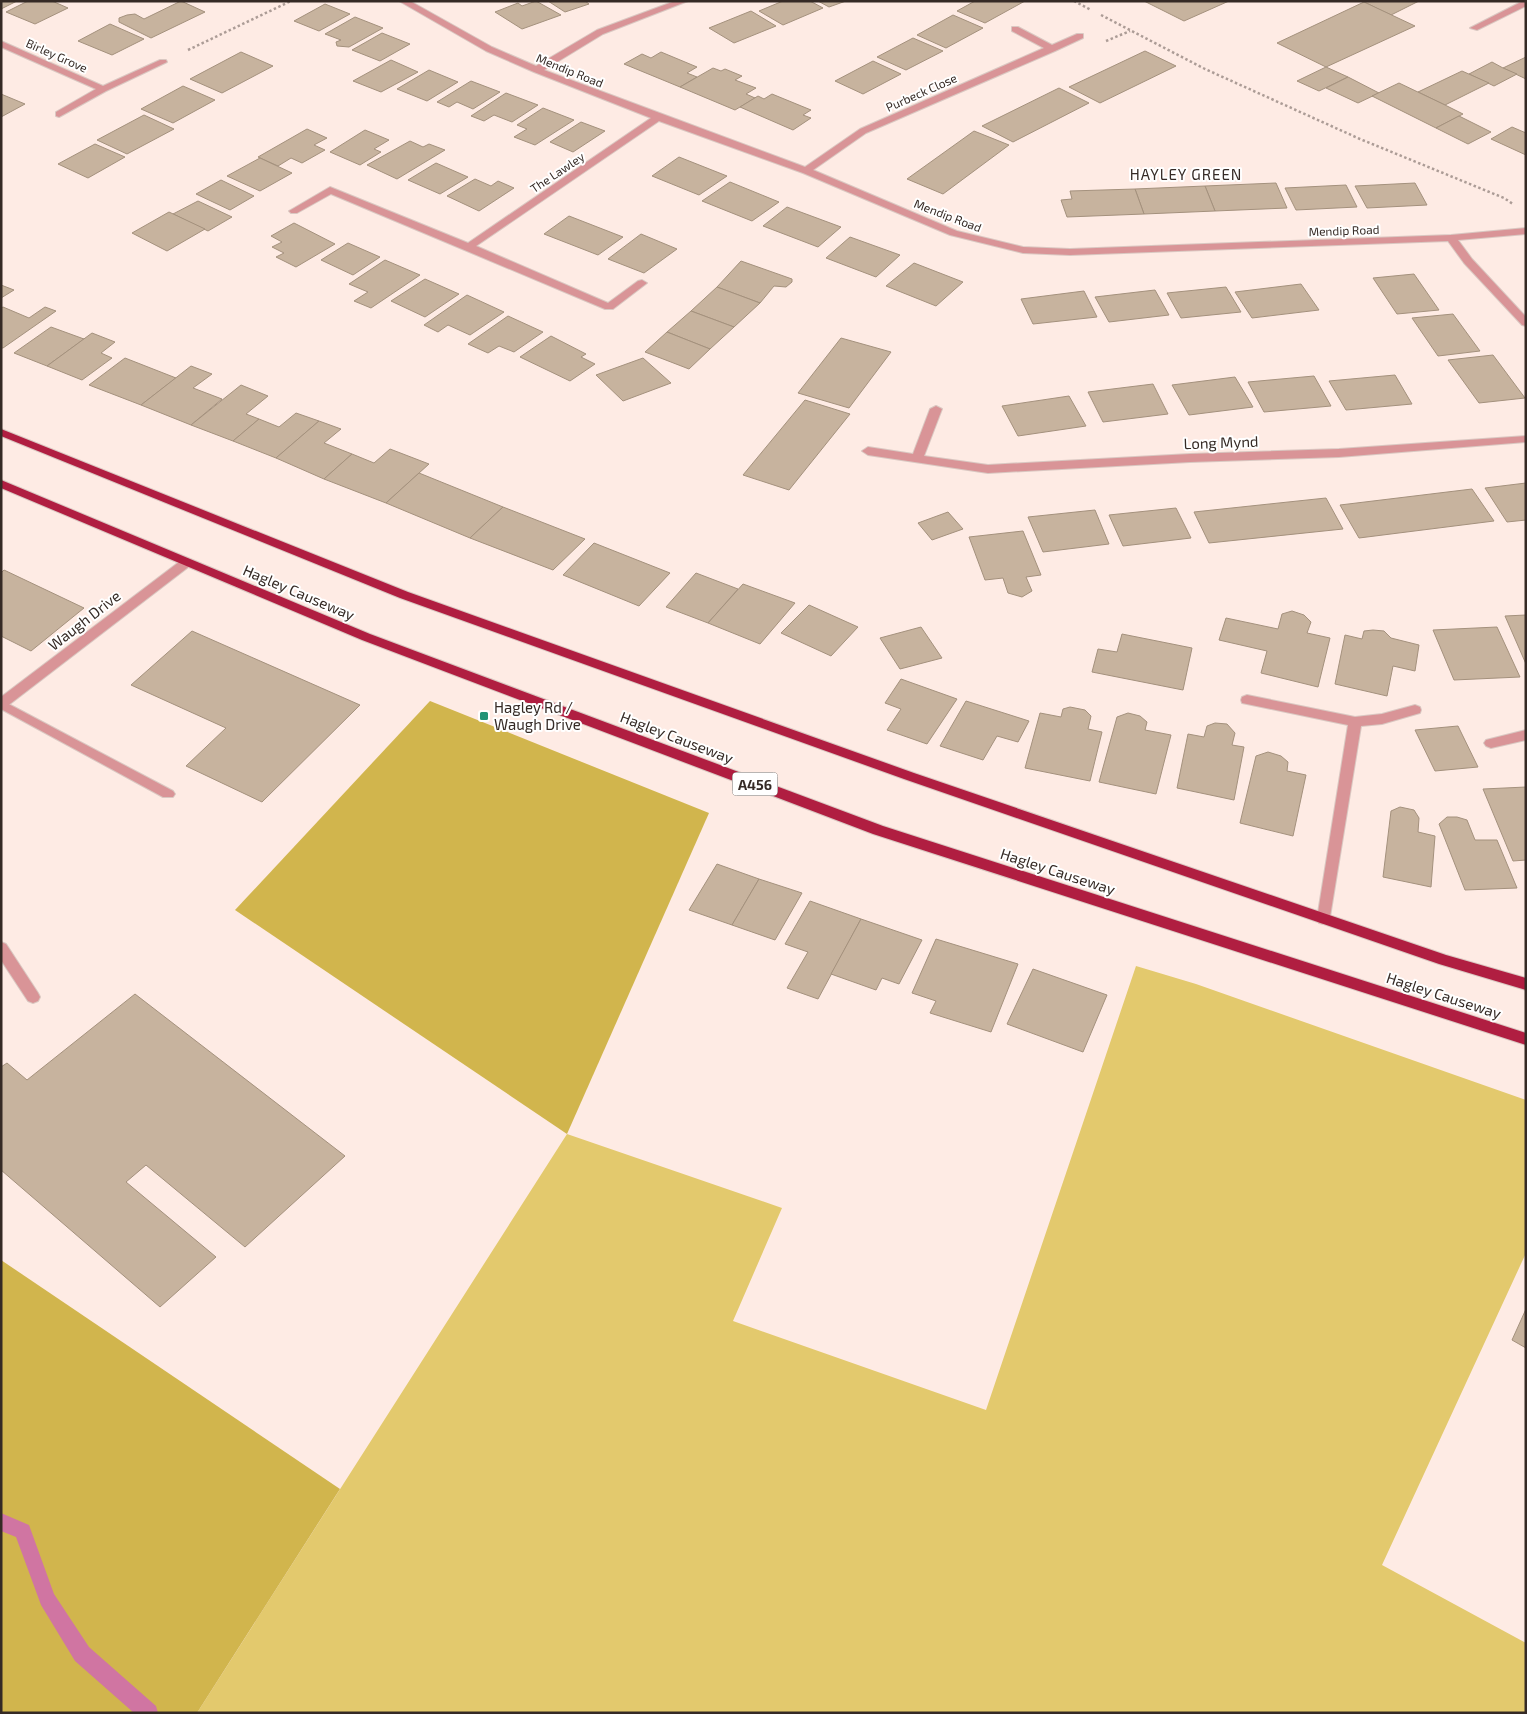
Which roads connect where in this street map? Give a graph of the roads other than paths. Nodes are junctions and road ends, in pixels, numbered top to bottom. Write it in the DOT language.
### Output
graph roads {
  1 [pos="403,1"];
  2 [pos="684,1"];
  3 [pos="1526,3"];
  4 [pos="1474,28"];
  5 [pos="1015,29"];
  6 [pos="1080,36"];
  7 [pos="1,44"];
  8 [pos="1052,48"];
  9 [pos="163,62"];
  10 [pos="537,70"];
  11 [pos="103,89"];
  12 [pos="59,114"];
  13 [pos="658,117"];
  14 [pos="806,171"];
  15 [pos="294,210"];
  16 [pos="1526,230"];
  17 [pos="1451,238"];
  18 [pos="469,247"];
  19 [pos="642,283"];
  20 [pos="1526,323"];
  21 [pos="936,409"];
  22 [pos="1,432"];
  23 [pos="1526,438"];
  24 [pos="868,451"];
  25 [pos="918,459"];
  26 [pos="1,484"];
  27 [pos="187,562"];
  28 [pos="1247,700"];
  29 [pos="3,702"];
  30 [pos="1415,710"];
  31 [pos="1355,722"];
  32 [pos="1526,735"];
  33 [pos="1491,743"];
  34 [pos="168,794"];
  35 [pos="1324,919"];
  36 [pos="1,948"];
  37 [pos="1526,984"];
  38 [pos="33,997"];
  39 [pos="1526,1039"];
  1 -- 10 [label="street, Mendip Road"];
  2 -- 10 [label="street"];
  3 -- 4 [label="street"];
  5 -- 8 [label="street"];
  6 -- 8 [label="street, Purbeck Close"];
  7 -- 11 [label="street, Birley Grove"];
  8 -- 14 [label="street, Purbeck Close"];
  9 -- 11 [label="street, Birley Grove"];
  10 -- 13 [label="street, Mendip Road"];
  11 -- 12 [label="street, Birley Grove"];
  13 -- 14 [label="street, Mendip Road"];
  13 -- 18 [label="street, The Lawley"];
  14 -- 17 [label="street, Mendip Road"];
  15 -- 18 [label="street"];
  16 -- 17 [label="street, Mendip Road"];
  17 -- 20 [label="street"];
  18 -- 19 [label="street"];
  21 -- 25 [label="street"];
  22 -- 35 [label="highway"];
  23 -- 25 [label="street, Long Mynd"];
  24 -- 25 [label="street, Long Mynd"];
  26 -- 27 [label="highway, Hagley Causeway / A456"];
  27 -- 29 [label="street, Waugh Drive"];
  27 -- 39 [label="highway, Hagley Causeway / A456"];
  28 -- 31 [label="street"];
  29 -- 34 [label="street"];
  30 -- 31 [label="street"];
  31 -- 35 [label="street"];
  32 -- 33 [label="street"];
  35 -- 37 [label="highway"];
  36 -- 38 [label="street"];
}
